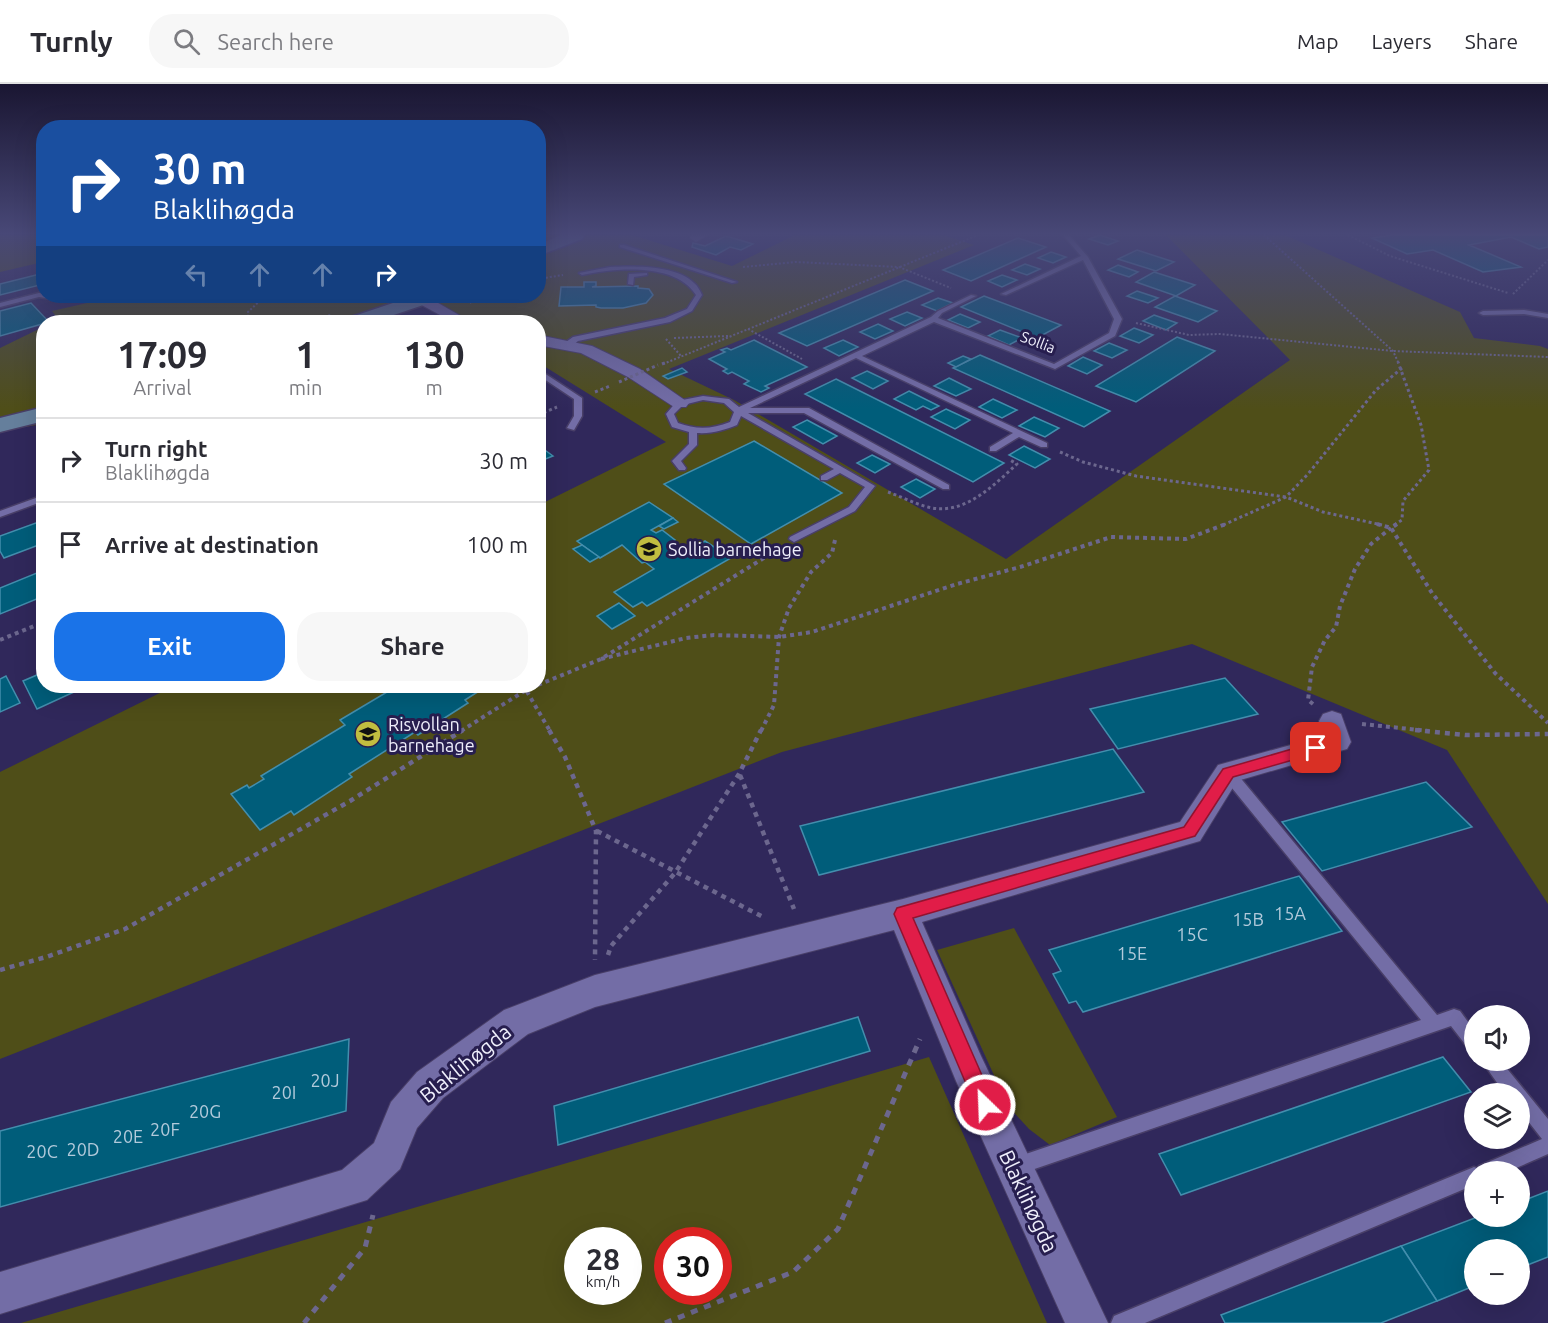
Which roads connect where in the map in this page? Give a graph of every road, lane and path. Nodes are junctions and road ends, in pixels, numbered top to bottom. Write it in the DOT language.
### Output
graph roads {
  1 [pos="698,293"];
  2 [pos="836,293"];
  3 [pos="964,293"];
  4 [pos="1104,293"];
  5 [pos="1328,293"];
  6 [pos="36,295"];
  7 [pos="974,297"];
  8 [pos="258,303"];
  9 [pos="358,303"];
  10 [pos="410,303"];
  11 [pos="435,303"];
  12 [pos="0,305"];
  13 [pos="393,309"];
  14 [pos="1483,313"];
  15 [pos="248,315"];
  16 [pos="375,315"];
  17 [pos="453,315"];
  18 [pos="1548,316"];
  19 [pos="934,319"];
  20 [pos="1118,319"];
  21 [pos="747,329"];
  22 [pos="729,336"];
  23 [pos="665,338"];
  24 [pos="546,341"];
  25 [pos="569,344"];
  26 [pos="1393,351"];
  27 [pos="857,356"];
  28 [pos="1548,357"];
  29 [pos="1402,368"];
  30 [pos="823,370"];
  31 [pos="546,376"];
  32 [pos="618,382"];
  33 [pos="681,403"];
  34 [pos="738,411"];
  35 [pos="36,416"];
  36 [pos="0,425"];
  37 [pos="571,428"];
  38 [pos="693,432"];
  39 [pos="1019,433"];
  40 [pos="1044,446"];
  41 [pos="993,449"];
  42 [pos="682,468"];
  43 [pos="841,469"];
  44 [pos="824,478"];
  45 [pos="946,487"];
  46 [pos="1286,497"];
  47 [pos="36,501"];
  48 [pos="0,514"];
  49 [pos="840,515"];
  50 [pos="1391,528"];
  51 [pos="794,539"];
  52 [pos="36,625"];
  53 [pos="779,637"];
  54 [pos="0,640"];
  55 [pos="601,658"];
  56 [pos="546,682"];
  57 [pos="521,693"];
  58 [pos="528,693"];
  59 [pos="1332,721"];
  60 [pos="1548,723"];
  61 [pos="1548,734"];
  62 [pos="1228,773"];
  63 [pos="739,774"];
  64 [pos="596,831"];
  65 [pos="675,873"];
  66 [pos="903,914"];
  67 [pos="807,939"];
  68 [pos="0,970"];
  69 [pos="595,991"];
  70 [pos="938,1001"];
  71 [pos="1434,1024"];
  72 [pos="1464,1030"];
  73 [pos="1498,1071"];
  74 [pos="1507,1083"];
  75 [pos="1530,1110"];
  76 [pos="1548,1133"];
  77 [pos="1548,1145"];
  78 [pos="387,1156"];
  79 [pos="1511,1161"];
  80 [pos="1013,1168"];
  81 [pos="1464,1180"];
  82 [pos="0,1293"];
  83 [pos="304,1323"];
  84 [pos="665,1323"];
  85 [pos="1087,1323"];
  86 [pos="1121,1323"];
  1 -- 25 [label="lane"];
  2 -- 21 [label="path"];
  3 -- 7 [label="path"];
  4 -- 20 [label="lane"];
  5 -- 26 [label="path"];
  6 -- 12 [label="lane"];
  7 -- 19 [label="lane"];
  8 -- 15 [label="path"];
  9 -- 13 [label="path"];
  10 -- 13 [label="street"];
  11 -- 17 [label="street"];
  13 -- 16 [label="street"];
  14 -- 18 [label="lane"];
  19 -- 20 [label="lane, Sollia"];
  19 -- 27 [label="lane"];
  20 -- 26 [label="path"];
  21 -- 22 [label="path"];
  21 -- 30 [label="path"];
  22 -- 23 [label="path"];
  22 -- 32 [label="path, bridge"];
  24 -- 25 [label="street"];
  25 -- 33 [label="street"];
  26 -- 28 [label="path"];
  26 -- 29 [label="path"];
  27 -- 30 [label="lane"];
  27 -- 39 [label="lane"];
  29 -- 46 [label="path"];
  29 -- 50 [label="path"];
  30 -- 34 [label="lane"];
  31 -- 37 [label="lane"];
  33 -- 34 [label="lane"];
  33 -- 38 [label="lane"];
  34 -- 38 [label="lane"];
  34 -- 43 [label="lane"];
  34 -- 45 [label="lane"];
  35 -- 36 [label="street"];
  38 -- 42 [label="lane"];
  39 -- 40 [label="lane"];
  39 -- 41 [label="lane"];
  40 -- 46 [label="path"];
  43 -- 44 [label="lane"];
  43 -- 49 [label="lane"];
  46 -- 50 [label="path"];
  46 -- 53 [label="path"];
  47 -- 48 [label="lane"];
  49 -- 51 [label="lane"];
  49 -- 53 [label="path"];
  50 -- 59 [label="path"];
  50 -- 60 [label="path"];
  51 -- 55 [label="path"];
  52 -- 54 [label="path"];
  53 -- 55 [label="path"];
  53 -- 63 [label="path"];
  55 -- 56 [label="path"];
  57 -- 68 [label="path"];
  58 -- 64 [label="path"];
  59 -- 61 [label="path"];
  59 -- 62 [label="street"];
  62 -- 66 [label="street, Blaklihøgda"];
  62 -- 71 [label="lane"];
  63 -- 65 [label="path"];
  63 -- 67 [label="path"];
  64 -- 65 [label="path"];
  64 -- 69 [label="path"];
  65 -- 67 [label="path"];
  65 -- 69 [label="path"];
  66 -- 67 [label="street, Blaklihøgda"];
  66 -- 70 [label="street, Blaklihøgda"];
  67 -- 69 [label="street, Blaklihøgda"];
  69 -- 78 [label="street, Blaklihøgda"];
  70 -- 80 [label="street, Blaklihøgda"];
  70 -- 84 [label="path"];
  71 -- 72 [label="lane"];
  71 -- 80 [label="lane"];
  73 -- 74 [label="lane"];
  75 -- 76 [label="lane"];
  77 -- 79 [label="lane"];
  78 -- 82 [label="street, Blaklihøgda"];
  78 -- 83 [label="path"];
  80 -- 85 [label="street, Blaklihøgda"];
  81 -- 86 [label="lane"];
}
